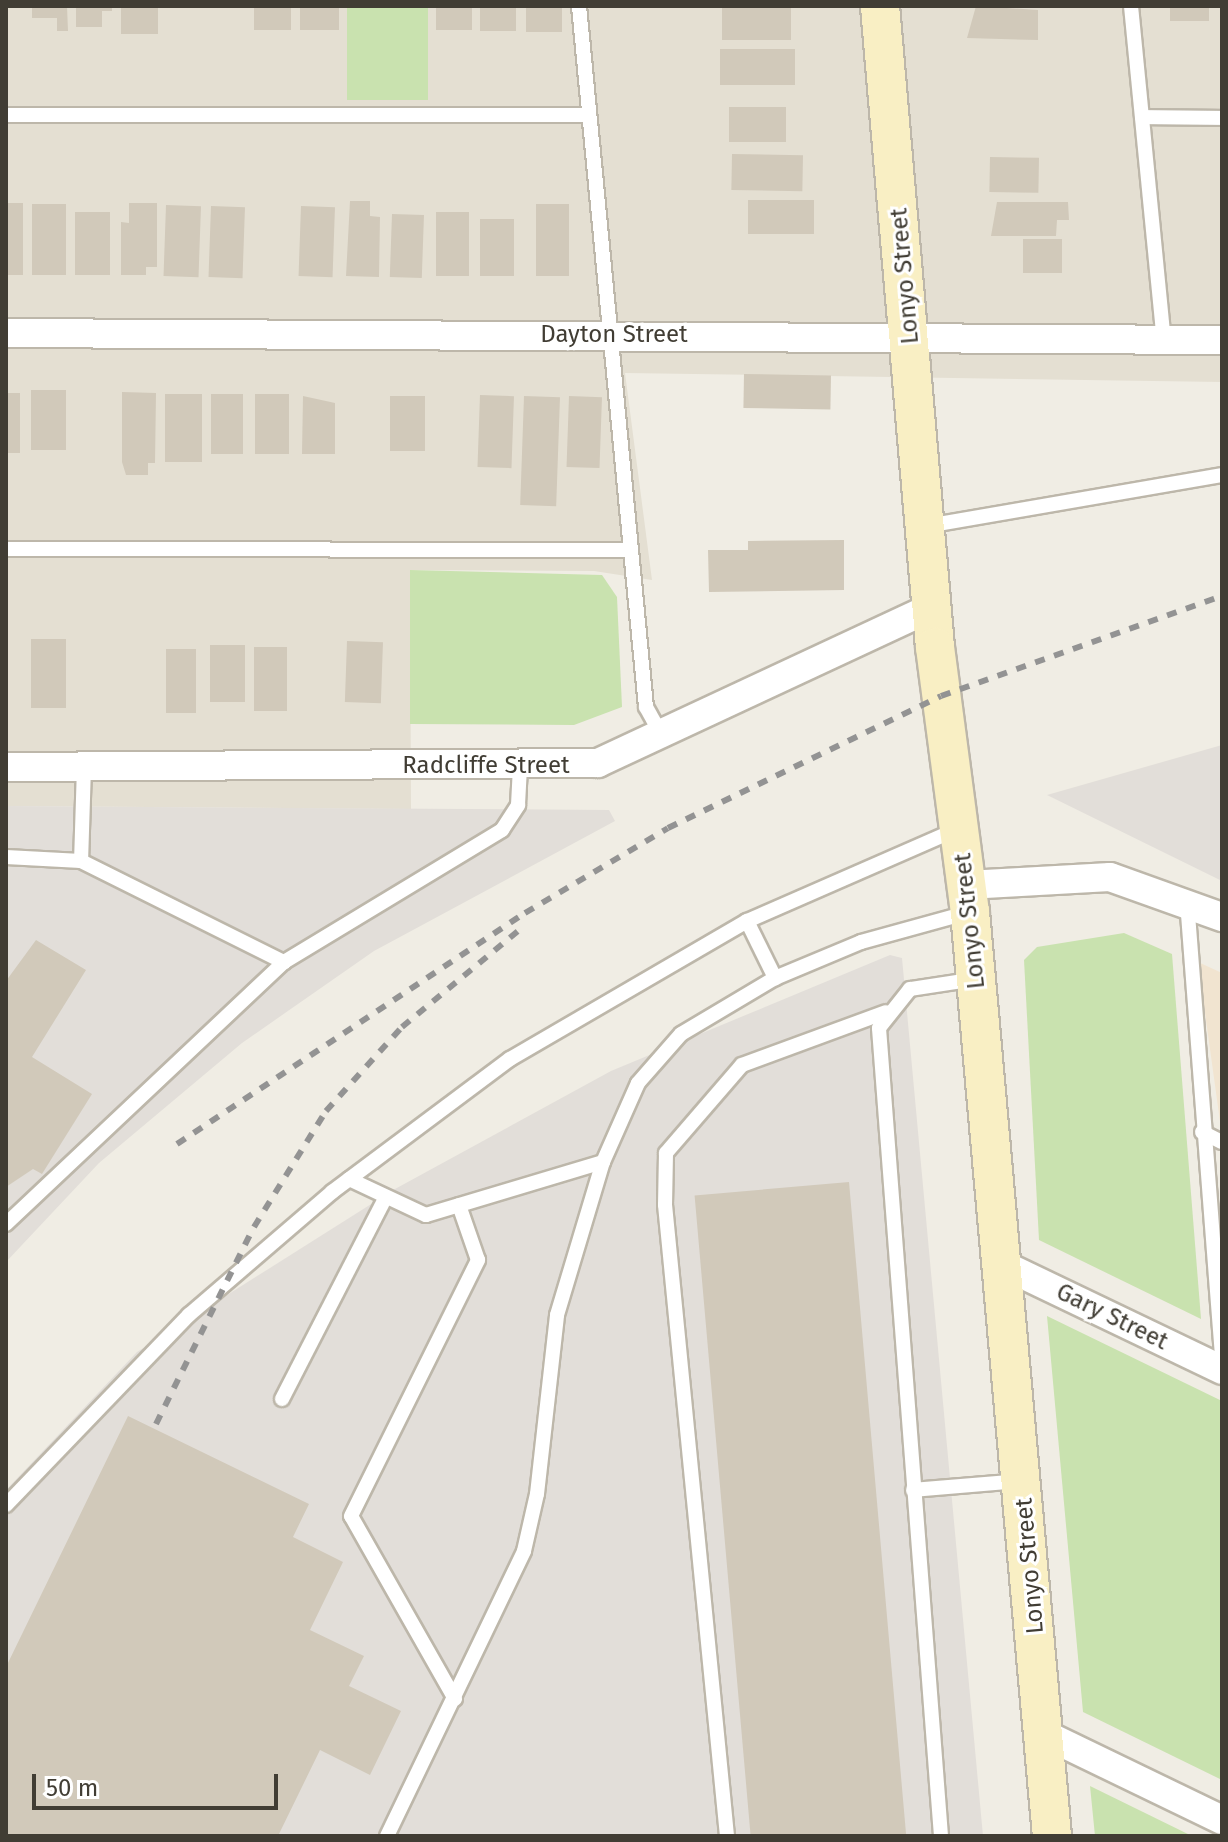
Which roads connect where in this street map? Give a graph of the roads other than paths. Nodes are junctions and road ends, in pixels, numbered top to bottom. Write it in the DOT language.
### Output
graph roads {
  1 [pos="579,6"];
  2 [pos="880,6"];
  3 [pos="1131,6"];
  4 [pos="6,115"];
  5 [pos="589,115"];
  6 [pos="1142,117"];
  7 [pos="1222,118"];
  8 [pos="6,333"];
  9 [pos="610,335"];
  10 [pos="911,338"];
  11 [pos="1164,340"];
  12 [pos="1222,340"];
  13 [pos="1222,475"];
  14 [pos="927,526"];
  15 [pos="6,549"];
  16 [pos="631,550"];
  17 [pos="932,607"];
  18 [pos="660,732"];
  19 [pos="6,767"];
  20 [pos="84,767"];
  21 [pos="520,767"];
  22 [pos="960,828"];
  23 [pos="6,857"];
  24 [pos="81,861"];
  25 [pos="968,898"];
  26 [pos="1187,900"];
  27 [pos="1222,917"];
  28 [pos="747,921"];
  29 [pos="284,962"];
  30 [pos="775,978"];
  31 [pos="976,979"];
  32 [pos="886,1012"];
  33 [pos="1202,1132"];
  34 [pos="1222,1142"];
  35 [pos="603,1162"];
  36 [pos="349,1179"];
  37 [pos="386,1197"];
  38 [pos="459,1205"];
  39 [pos="6,1224"];
  40 [pos="1001,1264"];
  41 [pos="1222,1351"];
  42 [pos="1222,1370"];
  43 [pos="282,1399"];
  44 [pos="1022,1480"];
  45 [pos="913,1490"];
  46 [pos="6,1505"];
  47 [pos="455,1699"];
  48 [pos="1046,1735"];
  49 [pos="1222,1820"];
  50 [pos="387,1836"];
  51 [pos="727,1836"];
  52 [pos="941,1836"];
  53 [pos="1052,1836"];
  1 -- 5 [label="lane"];
  2 -- 10 [label="street, Lonyo Street"];
  3 -- 6 [label="lane"];
  4 -- 5 [label="lane"];
  5 -- 9 [label="lane"];
  6 -- 7 [label="lane"];
  6 -- 11 [label="lane"];
  8 -- 9 [label="street, Dayton Street"];
  9 -- 10 [label="street, Dayton Street"];
  9 -- 16 [label="lane"];
  10 -- 11 [label="street, Dayton Street"];
  10 -- 14 [label="street, Lonyo Street"];
  11 -- 12 [label="street, Dayton Street"];
  13 -- 14 [label="lane"];
  14 -- 17 [label="street, Lonyo Street"];
  15 -- 16 [label="lane"];
  16 -- 18 [label="lane"];
  17 -- 18 [label="street, Radcliffe Street"];
  17 -- 22 [label="street, Lonyo Street"];
  18 -- 21 [label="street, Radcliffe Street"];
  19 -- 20 [label="street, Radcliffe Street"];
  20 -- 21 [label="street, Radcliffe Street"];
  20 -- 24 [label="lane"];
  21 -- 29 [label="lane"];
  22 -- 25 [label="street, Lonyo Street"];
  22 -- 28 [label="lane"];
  23 -- 24 [label="lane"];
  24 -- 29 [label="lane"];
  25 -- 26 [label="street"];
  25 -- 30 [label="lane"];
  25 -- 31 [label="street, Lonyo Street"];
  26 -- 27 [label="street"];
  26 -- 33 [label="lane"];
  28 -- 30 [label="lane"];
  28 -- 36 [label="lane"];
  29 -- 39 [label="lane"];
  30 -- 35 [label="lane"];
  31 -- 32 [label="lane"];
  31 -- 40 [label="street, Lonyo Street"];
  32 -- 45 [label="lane"];
  32 -- 51 [label="lane"];
  33 -- 34 [label="lane"];
  33 -- 41 [label="lane"];
  35 -- 38 [label="lane"];
  35 -- 47 [label="lane"];
  36 -- 37 [label="lane"];
  36 -- 46 [label="lane"];
  37 -- 38 [label="lane"];
  37 -- 43 [label="lane"];
  38 -- 47 [label="lane"];
  40 -- 42 [label="street, Gary Street"];
  40 -- 44 [label="street, Lonyo Street"];
  44 -- 45 [label="lane"];
  44 -- 48 [label="street, Lonyo Street"];
  45 -- 52 [label="lane"];
  47 -- 50 [label="lane"];
  48 -- 49 [label="street"];
  48 -- 53 [label="street, Lonyo Street"];
}
